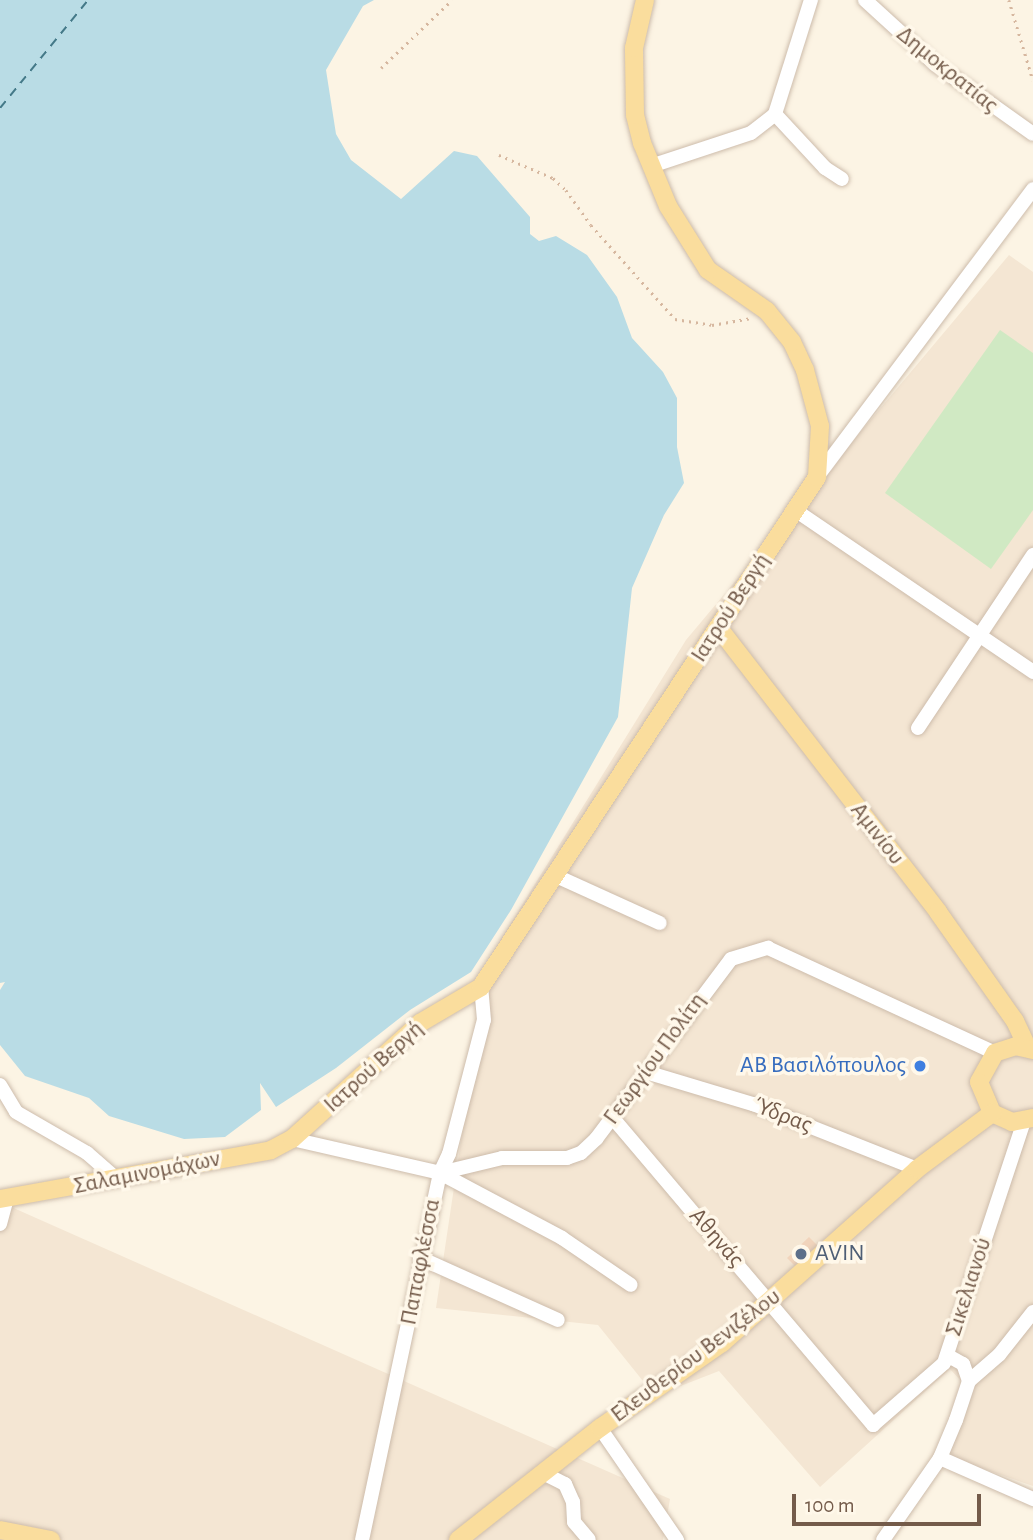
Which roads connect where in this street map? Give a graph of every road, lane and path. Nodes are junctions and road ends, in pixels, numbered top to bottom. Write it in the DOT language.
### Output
graph roads {
  1 [pos="452,0"];
  2 [pos="645,0"];
  3 [pos="811,0"];
  4 [pos="865,0"];
  5 [pos="1009,0"];
  6 [pos="381,68"];
  7 [pos="1033,80"];
  8 [pos="775,114"];
  9 [pos="1033,134"];
  10 [pos="499,155"];
  11 [pos="651,166"];
  12 [pos="842,179"];
  13 [pos="1033,189"];
  14 [pos="767,311"];
  15 [pos="817,477"];
  16 [pos="795,510"];
  17 [pos="1033,555"];
  18 [pos="718,628"];
  19 [pos="979,634"];
  20 [pos="1033,672"];
  21 [pos="918,728"];
  22 [pos="554,875"];
  23 [pos="660,923"];
  24 [pos="481,987"];
  25 [pos="1030,1049"];
  26 [pos="995,1053"];
  27 [pos="646,1072"];
  28 [pos="0,1085"];
  29 [pos="992,1113"];
  30 [pos="612,1117"];
  31 [pos="1028,1120"];
  32 [pos="292,1139"];
  33 [pos="917,1169"];
  34 [pos="440,1173"];
  35 [pos="118,1180"];
  36 [pos="3,1198"];
  37 [pos="0,1224"];
  38 [pos="420,1258"];
  39 [pos="631,1284"];
  40 [pos="772,1302"];
  41 [pos="1033,1312"];
  42 [pos="558,1320"];
  43 [pos="947,1354"];
  44 [pos="969,1381"];
  45 [pos="873,1425"];
  46 [pos="600,1428"];
  47 [pos="940,1458"];
  48 [pos="543,1473"];
  49 [pos="1033,1499"];
  50 [pos="0,1530"];
  51 [pos="51,1540"];
  52 [pos="362,1540"];
  53 [pos="458,1540"];
  54 [pos="589,1540"];
  55 [pos="677,1540"];
  56 [pos="883,1540"];
  1 -- 6 [label="path"];
  2 -- 11 [label="main road"];
  3 -- 8 [label="street"];
  4 -- 9 [label="street, Δημοκρατίας"];
  5 -- 7 [label="path"];
  8 -- 11 [label="street"];
  8 -- 12 [label="street"];
  10 -- 14 [label="path"];
  11 -- 14 [label="main road"];
  13 -- 15 [label="street"];
  14 -- 15 [label="main road"];
  15 -- 16 [label="main road, Ιατρού Βεργή"];
  16 -- 18 [label="main road, Ιατρού Βεργή"];
  16 -- 19 [label="street"];
  17 -- 19 [label="street"];
  18 -- 22 [label="main road, Ιατρού Βεργή"];
  18 -- 25 [label="main road, Αμινίου"];
  19 -- 20 [label="street"];
  19 -- 21 [label="street"];
  22 -- 23 [label="street"];
  22 -- 24 [label="main road, Ιατρού Βεργή"];
  24 -- 32 [label="main road, Ιατρού Βεργή"];
  24 -- 34 [label="street, Παπαφλέσσα"];
  25 -- 26 [label="main road"];
  26 -- 27 [label="street, Γεωργίου Πολίτη"];
  26 -- 29 [label="main road"];
  27 -- 30 [label="street, Γεωργίου Πολίτη"];
  27 -- 33 [label="street, Ύδρας"];
  28 -- 35 [label="street"];
  29 -- 31 [label="main road"];
  29 -- 33 [label="main road, Ελευθερίου Βενιζέλου"];
  30 -- 34 [label="street, Γεωργίου Πολίτη"];
  30 -- 40 [label="street, Αθηνάς"];
  31 -- 43 [label="street, Σικελιανού"];
  32 -- 34 [label="street, Γεωργίου Πολίτη"];
  32 -- 35 [label="main road, Σαλαμινομάχων"];
  33 -- 40 [label="main road, Ελευθερίου Βενιζέλου"];
  34 -- 38 [label="street, Παπαφλέσσα"];
  34 -- 39 [label="street"];
  35 -- 36 [label="main road, Σαλαμινομάχων"];
  36 -- 37 [label="street"];
  38 -- 42 [label="street"];
  38 -- 52 [label="street, Παπαφλέσσα"];
  40 -- 45 [label="street, Αθηνάς"];
  40 -- 46 [label="main road, Ελευθερίου Βενιζέλου"];
  41 -- 44 [label="street"];
  43 -- 44 [label="street"];
  43 -- 45 [label="street, Σικελιανού"];
  44 -- 47 [label="street"];
  46 -- 48 [label="main road, Ελευθερίου Βενιζέλου"];
  46 -- 55 [label="street"];
  47 -- 49 [label="street"];
  47 -- 56 [label="street"];
  48 -- 53 [label="main road, Ελευθερίου Βενιζέλου"];
  48 -- 54 [label="street"];
  50 -- 51 [label="main road"];
}
